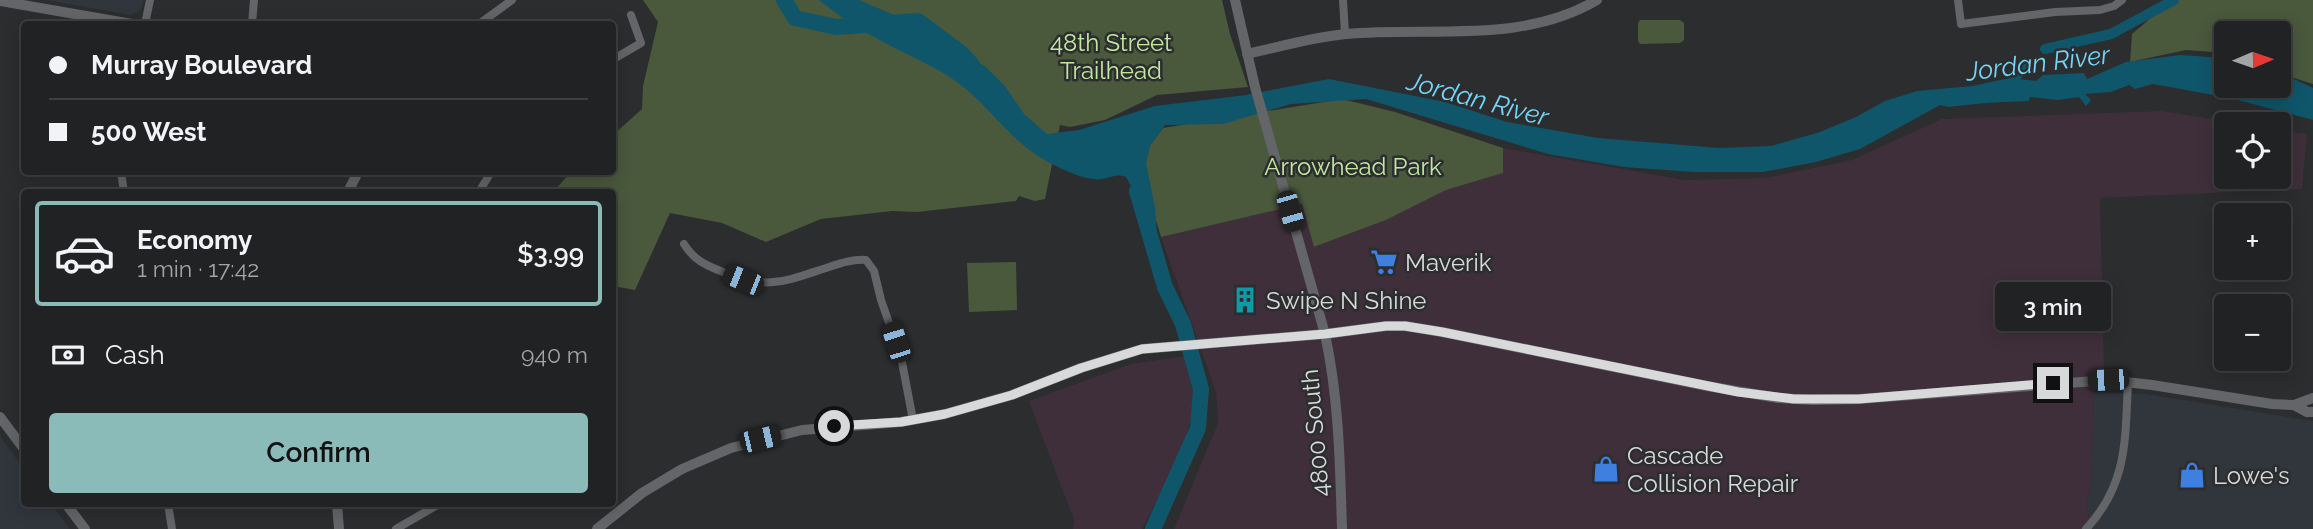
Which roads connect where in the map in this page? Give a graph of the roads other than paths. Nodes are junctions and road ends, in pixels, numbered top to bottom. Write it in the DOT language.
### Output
graph roads {
  1 [pos="150,0"];
  2 [pos="254,0"];
  3 [pos="512,0"];
  4 [pos="1235,0"];
  5 [pos="1343,0"];
  6 [pos="1597,0"];
  7 [pos="1958,0"];
  8 [pos="2122,0"];
  9 [pos="0,1"];
  10 [pos="631,15"];
  11 [pos="115,21"];
  12 [pos="146,21"];
  13 [pos="253,21"];
  14 [pos="483,21"];
  15 [pos="1345,34"];
  16 [pos="1247,54"];
  17 [pos="616,58"];
  18 [pos="684,244"];
  19 [pos="1325,334"];
  20 [pos="2128,382"];
  21 [pos="2313,398"];
  22 [pos="2294,405"];
  23 [pos="2313,412"];
  24 [pos="0,417"];
  25 [pos="914,420"];
  26 [pos="21,445"];
  27 [pos="68,507"];
  28 [pos="168,507"];
  29 [pos="337,507"];
  30 [pos="434,507"];
  31 [pos="85,529"];
  32 [pos="172,529"];
  33 [pos="339,529"];
  34 [pos="396,529"];
  35 [pos="597,529"];
  36 [pos="1342,529"];
  37 [pos="2086,529"];
  1 -- 12 [label="street"];
  2 -- 13 [label="street"];
  3 -- 14 [label="street"];
  4 -- 16 [label="main road, 4800 South"];
  5 -- 15 [label="street"];
  6 -- 15 [label="main road"];
  7 -- 8 [label="street"];
  9 -- 11 [label="main road"];
  10 -- 17 [label="street"];
  15 -- 16 [label="main road"];
  16 -- 19 [label="main road, 4800 South"];
  18 -- 25 [label="street"];
  19 -- 20 [label="main road"];
  19 -- 25 [label="main road"];
  19 -- 36 [label="main road, 4800 South"];
  20 -- 22 [label="main road"];
  20 -- 37 [label="street"];
  21 -- 22 [label="main road"];
  22 -- 23 [label="main road"];
  24 -- 26 [label="main road"];
  25 -- 35 [label="main road"];
  27 -- 31 [label="main road"];
  28 -- 32 [label="street"];
  29 -- 33 [label="main road"];
  30 -- 34 [label="street"];
}
